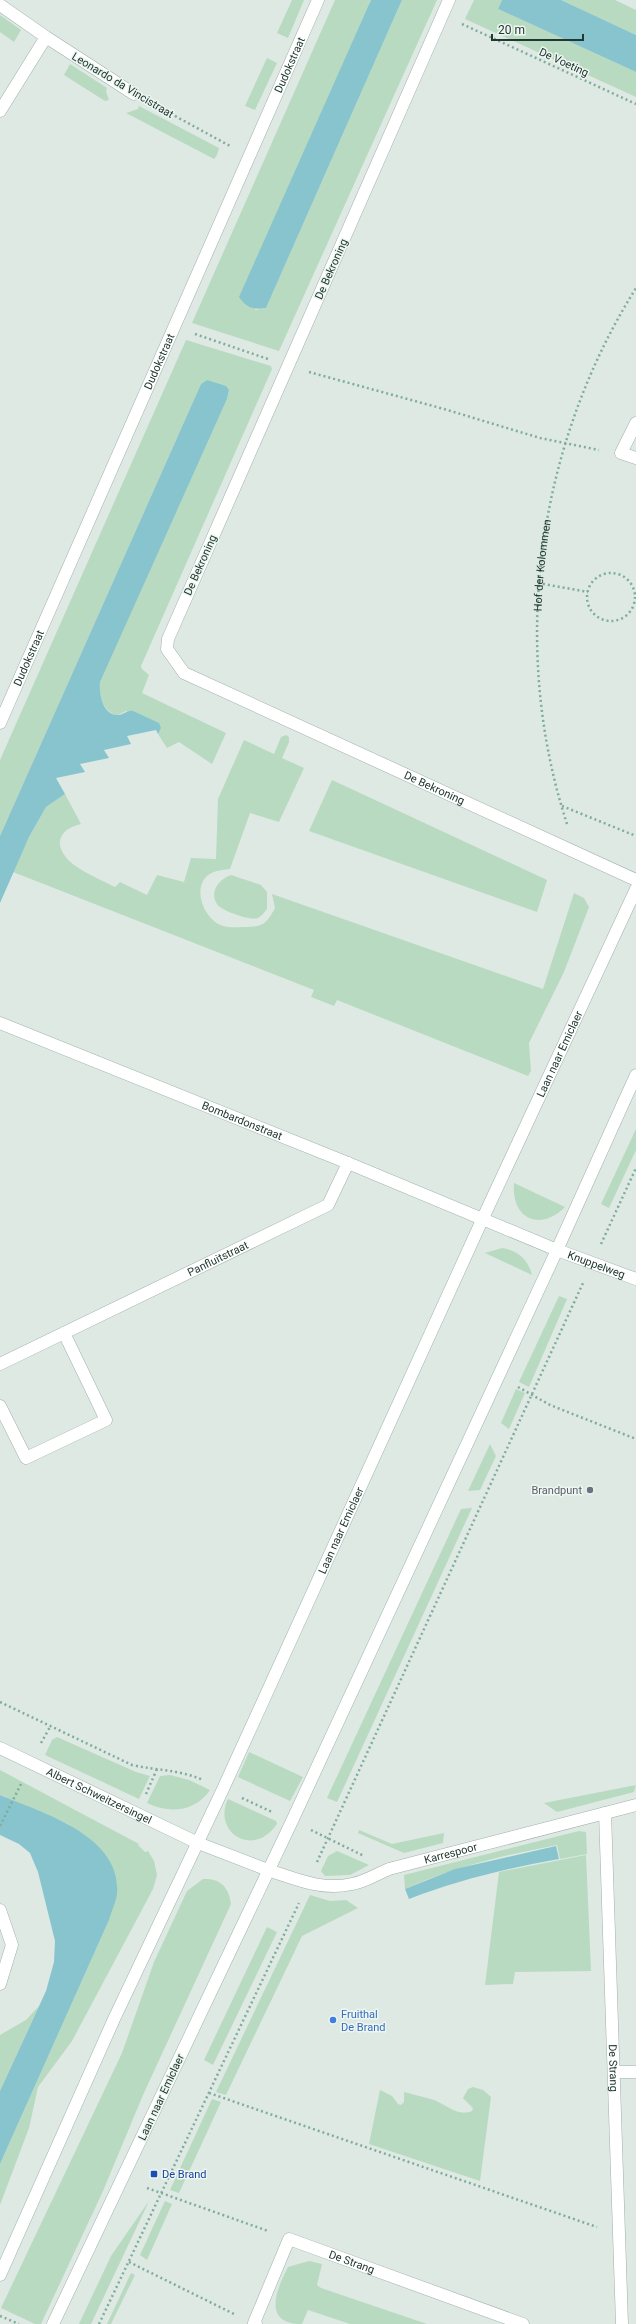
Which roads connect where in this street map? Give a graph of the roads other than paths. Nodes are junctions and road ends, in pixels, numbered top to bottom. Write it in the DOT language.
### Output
graph roads {
  1 [pos="318,0"];
  2 [pos="449,0"];
  3 [pos="0,5"];
  4 [pos="46,37"];
  5 [pos="134,94"];
  6 [pos="0,111"];
  7 [pos="636,423"];
  8 [pos="636,458"];
  9 [pos="0,723"];
  10 [pos="636,880"];
  11 [pos="636,889"];
  12 [pos="0,1023"];
  13 [pos="636,1075"];
  14 [pos="348,1162"];
  15 [pos="483,1218"];
  16 [pos="557,1250"];
  17 [pos="636,1279"];
  18 [pos="64,1333"];
  19 [pos="0,1364"];
  20 [pos="0,1406"];
  21 [pos="0,1748"];
  22 [pos="636,1805"];
  23 [pos="605,1813"];
  24 [pos="198,1842"];
  25 [pos="268,1870"];
  26 [pos="0,1910"];
  27 [pos="0,1984"];
  28 [pos="614,2072"];
  29 [pos="636,2072"];
  30 [pos="0,2275"];
  31 [pos="54,2324"];
  32 [pos="255,2324"];
  33 [pos="523,2324"];
  34 [pos="622,2324"];
  1 -- 9 [label="street, Dudokstraat"];
  2 -- 10 [label="street, De Bekroning"];
  3 -- 4 [label="street, Leonardo da Vincistraat"];
  4 -- 5 [label="street, Leonardo da Vincistraat"];
  4 -- 6 [label="street"];
  7 -- 8 [label="street"];
  11 -- 15 [label="street, Laan naar Emiclaer"];
  12 -- 14 [label="street, Bombardonstraat"];
  13 -- 16 [label="street, Laan naar Emiclaer"];
  14 -- 15 [label="street, Bombardonstraat"];
  14 -- 18 [label="street, Panfluitstraat"];
  15 -- 16 [label="street"];
  15 -- 24 [label="street, Laan naar Emiclaer"];
  16 -- 17 [label="street, Knuppelweg"];
  16 -- 25 [label="street, Laan naar Emiclaer"];
  18 -- 19 [label="street, Panfluitstraat"];
  18 -- 20 [label="street"];
  21 -- 24 [label="street, Albert Schweitzersingel"];
  22 -- 23 [label="street, Karrespoor"];
  23 -- 25 [label="street, Karrespoor"];
  23 -- 28 [label="street, De Strang"];
  24 -- 25 [label="street"];
  24 -- 30 [label="street, Laan naar Emiclaer"];
  25 -- 31 [label="street, Laan naar Emiclaer"];
  26 -- 27 [label="street"];
  28 -- 29 [label="street"];
  28 -- 34 [label="street, De Strang"];
  32 -- 33 [label="street, De Strang"];
}
